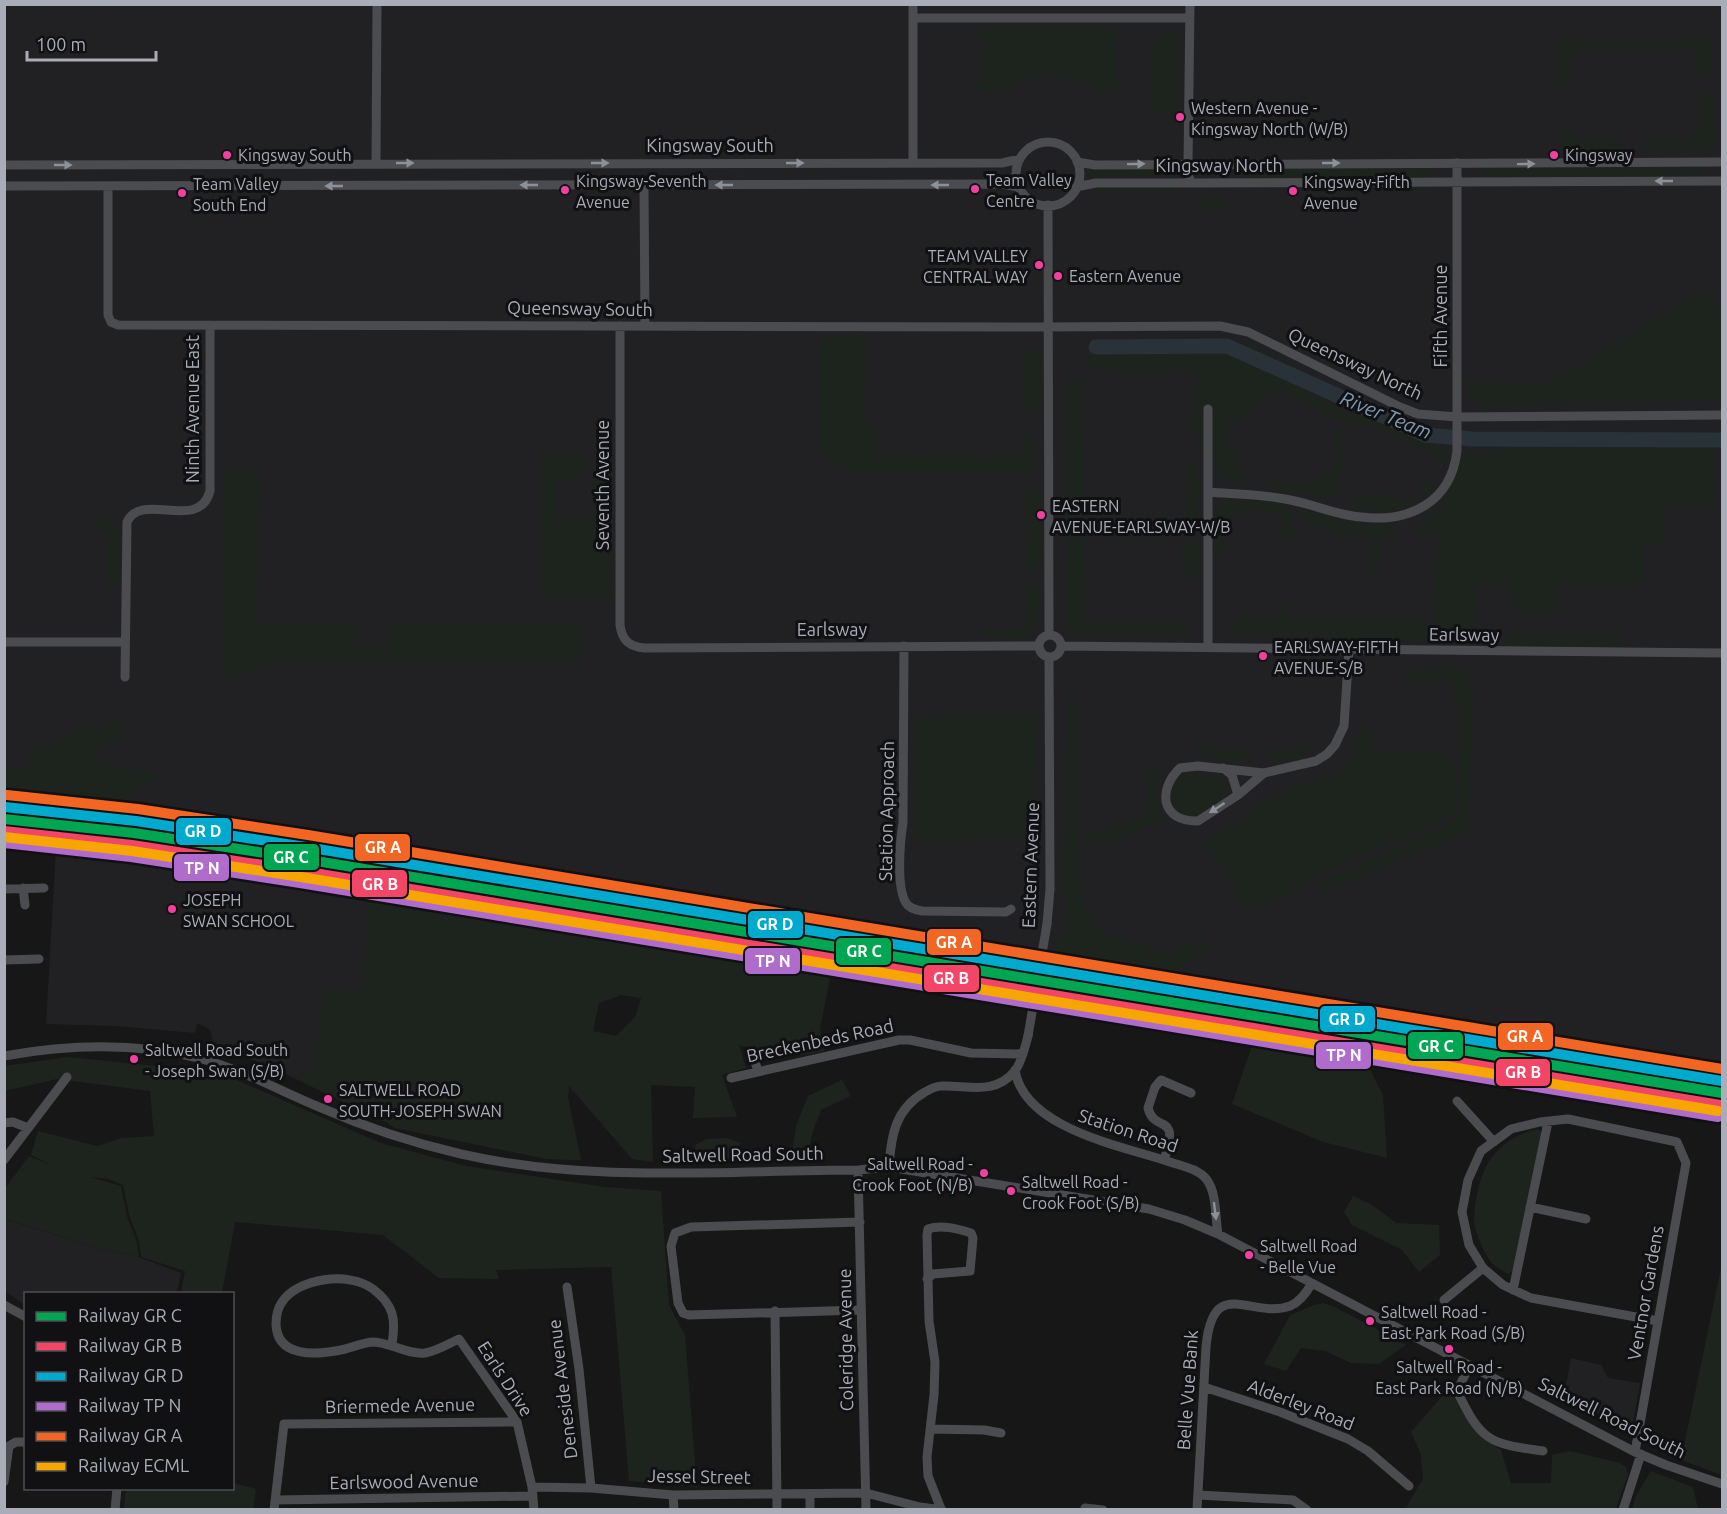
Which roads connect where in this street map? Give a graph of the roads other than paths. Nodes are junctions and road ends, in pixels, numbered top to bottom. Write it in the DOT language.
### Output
graph roads {
  1 [pos="377,4"];
  2 [pos="913,4"];
  3 [pos="1190,4"];
  4 [pos="913,18"];
  5 [pos="1190,18"];
  6 [pos="1020,159"];
  7 [pos="913,162"];
  8 [pos="1077,162"];
  9 [pos="1722,162"];
  10 [pos="376,163"];
  11 [pos="1457,163"];
  12 [pos="1167,164"];
  13 [pos="1188,164"];
  14 [pos="4,165"];
  15 [pos="1722,180"];
  16 [pos="1457,181"];
  17 [pos="1191,183"];
  18 [pos="644,185"];
  19 [pos="4,186"];
  20 [pos="108,186"];
  21 [pos="1076,187"];
  22 [pos="1019,188"];
  23 [pos="1048,205"];
  24 [pos="210,325"];
  25 [pos="620,326"];
  26 [pos="645,326"];
  27 [pos="1048,327"];
  28 [pos="1208,409"];
  29 [pos="1722,415"];
  30 [pos="1458,417"];
  31 [pos="1208,492"];
  32 [pos="1049,635"];
  33 [pos="4,642"];
  34 [pos="124,642"];
  35 [pos="626,642"];
  36 [pos="904,646"];
  37 [pos="1039,646"];
  38 [pos="1061,646"];
  39 [pos="1208,646"];
  40 [pos="1349,649"];
  41 [pos="1722,653"];
  42 [pos="1049,658"];
  43 [pos="125,677"];
  44 [pos="1223,768"];
  45 [pos="1264,773"];
  46 [pos="1238,795"];
  47 [pos="23,888"];
  48 [pos="44,888"];
  49 [pos="4,889"];
  50 [pos="24,905"];
  51 [pos="1011,909"];
  52 [pos="39,959"];
  53 [pos="4,960"];
  54 [pos="1023,1054"];
  55 [pos="4,1056"];
  56 [pos="754,1059"];
  57 [pos="1015,1070"];
  58 [pos="758,1071"];
  59 [pos="67,1077"];
  60 [pos="731,1078"];
  61 [pos="1191,1093"];
  62 [pos="1457,1101"];
  63 [pos="1548,1122"];
  64 [pos="4,1123"];
  65 [pos="28,1128"];
  66 [pos="1494,1142"];
  67 [pos="4,1160"];
  68 [pos="1164,1160"];
  69 [pos="889,1167"];
  70 [pos="858,1170"];
  71 [pos="1530,1207"];
  72 [pos="1586,1219"];
  73 [pos="860,1222"];
  74 [pos="1218,1233"];
  75 [pos="1483,1268"];
  76 [pos="927,1279"];
  77 [pos="1312,1283"];
  78 [pos="567,1287"];
  79 [pos="1513,1290"];
  80 [pos="1444,1300"];
  81 [pos="4,1305"];
  82 [pos="861,1310"];
  83 [pos="775,1311"];
  84 [pos="24,1316"];
  85 [pos="1658,1321"];
  86 [pos="392,1344"];
  87 [pos="1470,1365"];
  88 [pos="1204,1387"];
  89 [pos="517,1422"];
  90 [pos="930,1429"];
  91 [pos="1001,1433"];
  92 [pos="24,1442"];
  93 [pos="1543,1451"];
  94 [pos="1638,1453"];
  95 [pos="4,1482"];
  96 [pos="1722,1484"];
  97 [pos="1409,1486"];
  98 [pos="591,1488"];
  99 [pos="117,1490"];
  100 [pos="533,1491"];
  101 [pos="866,1494"];
  102 [pos="674,1495"];
  103 [pos="777,1495"];
  104 [pos="810,1495"];
  105 [pos="1198,1495"];
  106 [pos="275,1505"];
  107 [pos="1085,1508"];
  108 [pos="115,1509"];
  109 [pos="534,1509"];
  110 [pos="674,1509"];
  111 [pos="777,1509"];
  112 [pos="810,1509"];
  113 [pos="866,1509"];
  114 [pos="941,1509"];
  115 [pos="1103,1509"];
  116 [pos="1197,1509"];
  117 [pos="1307,1509"];
  118 [pos="1623,1509"];
  1 -- 10 [label="street"];
  2 -- 4 [label="street"];
  3 -- 5 [label="street"];
  4 -- 5 [label="street"];
  4 -- 7 [label="street"];
  5 -- 13 [label="street"];
  6 -- 7 [label="street, Kingsway South"];
  6 -- 8 [label="street"];
  6 -- 22 [label="street"];
  10 -- 7 [label="street, Kingsway South, one-way"];
  8 -- 12 [label="street, Kingsway North, one-way"];
  8 -- 21 [label="street"];
  11 -- 9 [label="street, Kingsway North, one-way"];
  14 -- 10 [label="street, Kingsway South, one-way"];
  13 -- 11 [label="street, Kingsway North, one-way"];
  11 -- 16 [label="street, Fifth Avenue"];
  12 -- 13 [label="street, Kingsway North"];
  12 -- 17 [label="street"];
  15 -- 16 [label="street, Kingsway North, one-way"];
  16 -- 17 [label="street, Kingsway North"];
  16 -- 30 [label="street, Fifth Avenue"];
  17 -- 21 [label="street, Kingsway North"];
  18 -- 20 [label="street, one-way"];
  22 -- 18 [label="street, one-way"];
  18 -- 26 [label="street"];
  19 -- 20 [label="street"];
  20 -- 24 [label="street, Queensway South"];
  21 -- 23 [label="street"];
  22 -- 23 [label="street"];
  23 -- 27 [label="street"];
  24 -- 25 [label="street, Queensway South"];
  24 -- 34 [label="street, Ninth Avenue East"];
  25 -- 26 [label="street, Queensway South"];
  25 -- 35 [label="street, Seventh Avenue"];
  26 -- 27 [label="street, Queensway South"];
  27 -- 30 [label="street, Queensway North"];
  27 -- 32 [label="street"];
  28 -- 31 [label="street"];
  29 -- 30 [label="street, Queensway North"];
  30 -- 31 [label="street, Fifth Avenue"];
  31 -- 39 [label="street"];
  32 -- 37 [label="street"];
  32 -- 38 [label="street"];
  33 -- 34 [label="street"];
  34 -- 43 [label="street, Ninth Avenue East"];
  35 -- 36 [label="street, Earlsway"];
  36 -- 37 [label="street, Earlsway"];
  36 -- 51 [label="street, Station Approach"];
  37 -- 42 [label="street"];
  38 -- 39 [label="street, Earlsway"];
  38 -- 42 [label="street"];
  39 -- 40 [label="street, Earlsway"];
  40 -- 41 [label="street, Earlsway"];
  40 -- 45 [label="street"];
  42 -- 54 [label="street, Eastern Avenue, bridge"];
  44 -- 45 [label="street"];
  44 -- 46 [label="street"];
  46 -- 44 [label="street, one-way"];
  45 -- 46 [label="street"];
  47 -- 48 [label="street"];
  47 -- 49 [label="street"];
  47 -- 50 [label="street"];
  52 -- 53 [label="street"];
  54 -- 57 [label="street, Eastern Avenue"];
  54 -- 58 [label="street, Breckenbeds Road"];
  55 -- 70 [label="street, Saltwell Road South"];
  56 -- 58 [label="street"];
  57 -- 68 [label="street, Station Road"];
  57 -- 69 [label="street"];
  58 -- 60 [label="street, Breckenbeds Road"];
  59 -- 65 [label="street"];
  61 -- 68 [label="street"];
  62 -- 66 [label="street"];
  63 -- 66 [label="street"];
  63 -- 71 [label="street"];
  63 -- 85 [label="street, Ventnor Gardens"];
  64 -- 65 [label="street"];
  65 -- 67 [label="street"];
  66 -- 75 [label="street"];
  68 -- 74 [label="street, Station Road, one-way"];
  69 -- 70 [label="street, Saltwell Road South"];
  69 -- 74 [label="street, Saltwell Road South"];
  70 -- 73 [label="street, Coleridge Avenue"];
  71 -- 72 [label="street"];
  71 -- 79 [label="street"];
  73 -- 82 [label="street, Coleridge Avenue"];
  73 -- 83 [label="street"];
  74 -- 77 [label="street, Saltwell Road South"];
  75 -- 79 [label="street"];
  75 -- 80 [label="street"];
  76 -- 76 [label="street"];
  76 -- 90 [label="street"];
  77 -- 87 [label="street, Saltwell Road South"];
  77 -- 88 [label="street, Belle Vue Bank"];
  78 -- 98 [label="street, Deneside Avenue"];
  79 -- 85 [label="street"];
  81 -- 84 [label="street"];
  82 -- 83 [label="street"];
  82 -- 101 [label="street, Coleridge Avenue"];
  83 -- 103 [label="street"];
  85 -- 94 [label="street, Ventnor Gardens"];
  86 -- 86 [label="street"];
  86 -- 89 [label="street, Earls Drive"];
  87 -- 93 [label="street"];
  87 -- 94 [label="street, Saltwell Road South"];
  88 -- 97 [label="street, Alderley Road"];
  88 -- 105 [label="street, Belle Vue Bank"];
  89 -- 100 [label="street, Earls Drive"];
  89 -- 106 [label="street, Briermede Avenue"];
  90 -- 91 [label="street"];
  90 -- 114 [label="street"];
  92 -- 95 [label="street"];
  94 -- 96 [label="street, Saltwell Road South"];
  94 -- 118 [label="street, Ventnor Gardens"];
  98 -- 100 [label="street, Jessel Street"];
  98 -- 102 [label="street, Jessel Street"];
  99 -- 108 [label="street"];
  100 -- 106 [label="street, Earlswood Avenue"];
  100 -- 109 [label="street, Earls Drive"];
  101 -- 104 [label="street, Jessel Street"];
  101 -- 113 [label="street, Coleridge Avenue"];
  101 -- 114 [label="street, Jessel Street"];
  102 -- 103 [label="street, Jessel Street"];
  102 -- 110 [label="street"];
  103 -- 104 [label="street, Jessel Street"];
  103 -- 111 [label="street"];
  104 -- 112 [label="street"];
  105 -- 116 [label="street, Belle Vue Bank"];
  105 -- 117 [label="street"];
  107 -- 115 [label="street"];
}
